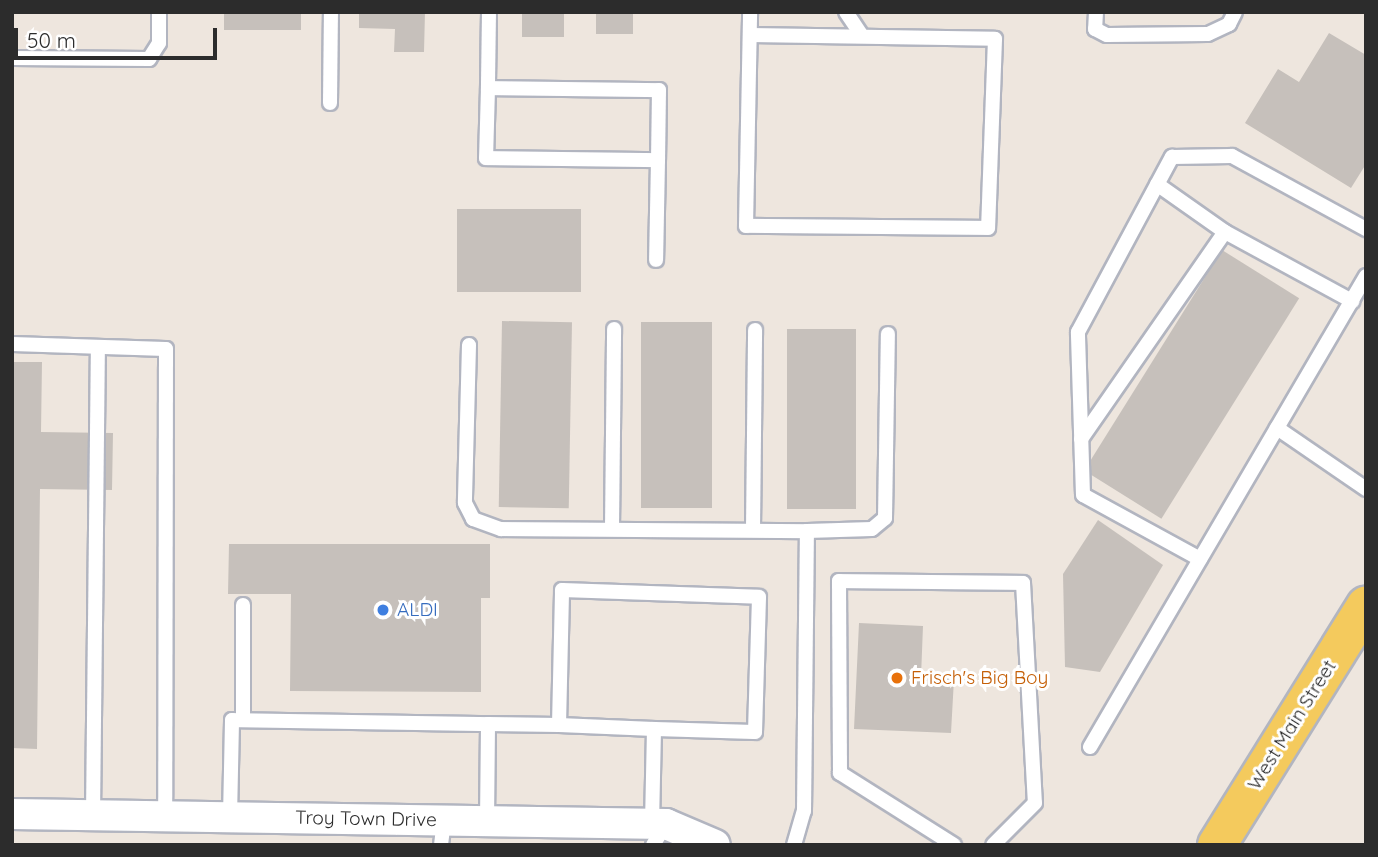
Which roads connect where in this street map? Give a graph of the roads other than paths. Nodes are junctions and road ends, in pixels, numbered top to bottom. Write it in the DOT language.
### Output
graph roads {
  1 [pos="159,12"];
  2 [pos="331,12"];
  3 [pos="489,12"];
  4 [pos="750,12"];
  5 [pos="846,12"];
  6 [pos="1096,12"];
  7 [pos="1235,12"];
  8 [pos="750,34"];
  9 [pos="862,36"];
  10 [pos="12,58"];
  11 [pos="488,88"];
  12 [pos="330,103"];
  13 [pos="658,160"];
  14 [pos="1157,184"];
  15 [pos="1366,229"];
  16 [pos="1225,232"];
  17 [pos="656,260"];
  18 [pos="1366,276"];
  19 [pos="1352,301"];
  20 [pos="614,329"];
  21 [pos="755,330"];
  22 [pos="888,334"];
  23 [pos="12,344"];
  24 [pos="469,345"];
  25 [pos="98,347"];
  26 [pos="1277,428"];
  27 [pos="1081,439"];
  28 [pos="1366,489"];
  29 [pos="612,529"];
  30 [pos="753,530"];
  31 [pos="807,531"];
  32 [pos="1200,559"];
  33 [pos="243,605"];
  34 [pos="1366,606"];
  35 [pos="243,720"];
  36 [pos="488,724"];
  37 [pos="559,725"];
  38 [pos="653,729"];
  39 [pos="1090,747"];
  40 [pos="12,814"];
  41 [pos="93,815"];
  42 [pos="165,816"];
  43 [pos="230,817"];
  44 [pos="487,821"];
  45 [pos="657,831"];
  46 [pos="442,833"];
  47 [pos="715,845"];
  48 [pos="794,845"];
  49 [pos="954,845"];
  50 [pos="993,845"];
  51 [pos="1217,845"];
  1 -- 10 [label="lane"];
  2 -- 12 [label="lane"];
  3 -- 11 [label="lane"];
  4 -- 8 [label="lane"];
  5 -- 9 [label="lane"];
  6 -- 7 [label="lane"];
  8 -- 9 [label="lane"];
  8 -- 9 [label="lane"];
  11 -- 13 [label="lane"];
  11 -- 13 [label="lane"];
  13 -- 17 [label="lane"];
  14 -- 15 [label="lane"];
  14 -- 16 [label="lane"];
  14 -- 27 [label="lane"];
  16 -- 19 [label="lane"];
  16 -- 27 [label="lane"];
  18 -- 19 [label="lane"];
  19 -- 26 [label="lane"];
  20 -- 29 [label="lane"];
  21 -- 30 [label="lane"];
  22 -- 31 [label="lane"];
  23 -- 25 [label="lane"];
  24 -- 29 [label="lane"];
  25 -- 41 [label="lane"];
  25 -- 42 [label="lane"];
  26 -- 28 [label="lane"];
  26 -- 32 [label="lane"];
  27 -- 32 [label="lane"];
  29 -- 30 [label="lane"];
  30 -- 31 [label="lane"];
  31 -- 48 [label="lane"];
  32 -- 39 [label="lane"];
  33 -- 35 [label="lane"];
  34 -- 51 [label="main road, West Main Street"];
  35 -- 36 [label="lane"];
  35 -- 43 [label="lane"];
  36 -- 37 [label="lane"];
  36 -- 44 [label="lane"];
  37 -- 38 [label="lane"];
  37 -- 38 [label="lane"];
  38 -- 45 [label="lane"];
  40 -- 41 [label="street, Troy Town Drive"];
  41 -- 42 [label="street, Troy Town Drive"];
  42 -- 43 [label="street, Troy Town Drive"];
  43 -- 46 [label="street, Troy Town Drive"];
  44 -- 45 [label="street, Troy Town Drive"];
  44 -- 46 [label="street, Troy Town Drive"];
  45 -- 47 [label="street, Troy Town Drive"];
  49 -- 50 [label="lane"];
}
